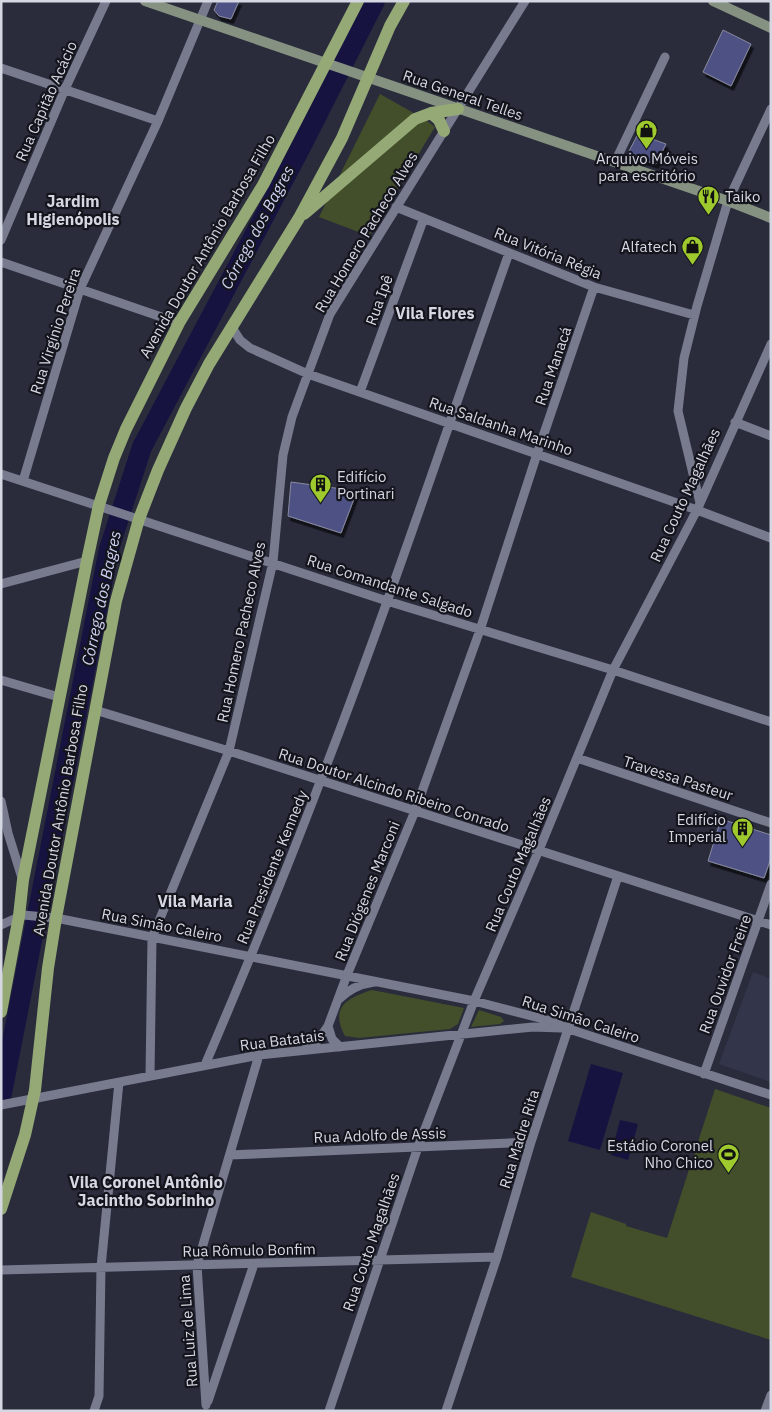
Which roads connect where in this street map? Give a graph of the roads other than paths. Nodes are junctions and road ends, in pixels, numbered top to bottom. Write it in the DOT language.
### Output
graph roads {
  1 [pos="106,1"];
  2 [pos="145,1"];
  3 [pos="208,1"];
  4 [pos="358,1"];
  5 [pos="404,1"];
  6 [pos="525,1"];
  7 [pos="713,1"];
  8 [pos="200,20"];
  9 [pos="771,28"];
  10 [pos="665,57"];
  11 [pos="1,68"];
  12 [pos="65,89"];
  13 [pos="458,109"];
  14 [pos="771,109"];
  15 [pos="431,113"];
  16 [pos="158,121"];
  17 [pos="444,132"];
  18 [pos="615,162"];
  19 [pos="728,201"];
  20 [pos="396,207"];
  21 [pos="298,218"];
  22 [pos="424,218"];
  23 [pos="771,218"];
  24 [pos="1,240"];
  25 [pos="509,253"];
  26 [pos="1,262"];
  27 [pos="594,287"];
  28 [pos="80,289"];
  29 [pos="694,315"];
  30 [pos="178,323"];
  31 [pos="231,326"];
  32 [pos="771,344"];
  33 [pos="308,374"];
  34 [pos="360,392"];
  35 [pos="735,422"];
  36 [pos="449,423"];
  37 [pos="771,436"];
  38 [pos="537,454"];
  39 [pos="1,474"];
  40 [pos="23,481"];
  41 [pos="698,506"];
  42 [pos="104,507"];
  43 [pos="135,518"];
  44 [pos="771,538"];
  45 [pos="86,561"];
  46 [pos="273,562"];
  47 [pos="1,584"];
  48 [pos="387,601"];
  49 [pos="480,630"];
  50 [pos="613,670"];
  51 [pos="1,680"];
  52 [pos="59,697"];
  53 [pos="95,710"];
  54 [pos="771,722"];
  55 [pos="229,751"];
  56 [pos="577,758"];
  57 [pos="321,781"];
  58 [pos="1,801"];
  59 [pos="415,811"];
  60 [pos="771,823"];
  61 [pos="539,850"];
  62 [pos="618,876"];
  63 [pos="23,880"];
  64 [pos="771,884"];
  65 [pos="24,915"];
  66 [pos="53,918"];
  67 [pos="758,921"];
  68 [pos="1,924"];
  69 [pos="771,925"];
  70 [pos="152,938"];
  71 [pos="252,956"];
  72 [pos="329,972"];
  73 [pos="347,975"];
  74 [pos="379,982"];
  75 [pos="342,990"];
  76 [pos="338,999"];
  77 [pos="474,1001"];
  78 [pos="1,1012"];
  79 [pos="328,1026"];
  80 [pos="569,1029"];
  81 [pos="461,1035"];
  82 [pos="340,1047"];
  83 [pos="304,1050"];
  84 [pos="260,1055"];
  85 [pos="205,1065"];
  86 [pos="704,1074"];
  87 [pos="150,1076"];
  88 [pos="119,1082"];
  89 [pos="771,1095"];
  90 [pos="1,1105"];
  91 [pos="531,1142"];
  92 [pos="418,1147"];
  93 [pos="230,1155"];
  94 [pos="1,1209"];
  95 [pos="497,1257"];
  96 [pos="379,1260"];
  97 [pos="254,1264"];
  98 [pos="197,1265"];
  99 [pos="102,1268"];
  100 [pos="1,1270"];
  101 [pos="771,1395"];
  102 [pos="205,1408"];
  103 [pos="94,1411"];
  104 [pos="329,1411"];
  105 [pos="446,1411"];
  106 [pos="765,1411"];
  1 -- 12 [label="street, Rua Capitão Acácio"];
  2 -- 8 [label="street, Rua General Telles"];
  3 -- 8 [label="street, Rua Virgínio Pereira"];
  4 -- 30 [label="main road, Avenida Doutor Antônio Barbosa Filho"];
  5 -- 21 [label="main road, Avenida Doutor Antônio Barbosa Filho"];
  6 -- 13 [label="street, Rua Homero Pacheco Alves"];
  7 -- 9 [label="street"];
  8 -- 13 [label="street, Rua General Telles"];
  8 -- 16 [label="street, Rua Virgínio Pereira"];
  10 -- 18 [label="street"];
  11 -- 12 [label="street"];
  12 -- 16 [label="street"];
  12 -- 24 [label="street, Rua Capitão Acácio"];
  13 -- 15 [label="main road"];
  13 -- 17 [label="street, Rua Homero Pacheco Alves"];
  13 -- 18 [label="street, Rua General Telles"];
  14 -- 19 [label="street"];
  15 -- 17 [label="main road"];
  15 -- 21 [label="main road"];
  16 -- 28 [label="street, Rua Virgínio Pereira"];
  17 -- 20 [label="street, Rua Homero Pacheco Alves"];
  18 -- 19 [label="street, Rua General Telles"];
  19 -- 23 [label="street, Rua General Telles"];
  19 -- 29 [label="street"];
  20 -- 22 [label="street, Rua Vitória Régia"];
  20 -- 33 [label="street, Rua Homero Pacheco Alves"];
  21 -- 31 [label="main road, Avenida Doutor Antônio Barbosa Filho"];
  22 -- 25 [label="street, Rua Vitória Régia"];
  22 -- 34 [label="street, Rua Ipê"];
  25 -- 27 [label="street, Rua Vitória Régia"];
  25 -- 36 [label="street, Rua Presidente Kennedy"];
  26 -- 28 [label="street"];
  27 -- 29 [label="street, Rua Vitória Régia"];
  27 -- 38 [label="street, Rua Manacá"];
  28 -- 30 [label="street"];
  28 -- 40 [label="street, Rua Virgínio Pereira"];
  29 -- 41 [label="street"];
  30 -- 42 [label="main road, Avenida Doutor Antônio Barbosa Filho"];
  31 -- 33 [label="street, Rua Saldanha Marinho"];
  31 -- 43 [label="main road, Avenida Doutor Antônio Barbosa Filho"];
  32 -- 35 [label="street, Rua Couto Magalhães"];
  33 -- 34 [label="street, Rua Saldanha Marinho"];
  33 -- 46 [label="street, Rua Homero Pacheco Alves"];
  34 -- 36 [label="street, Rua Saldanha Marinho"];
  35 -- 37 [label="street"];
  35 -- 41 [label="street, Rua Couto Magalhães"];
  36 -- 38 [label="street, Rua Saldanha Marinho"];
  36 -- 48 [label="street, Rua Presidente Kennedy"];
  38 -- 41 [label="street, Rua Saldanha Marinho"];
  38 -- 49 [label="street, Rua Diógenes Marconi"];
  39 -- 40 [label="street, Rua Comandante Salgado"];
  40 -- 42 [label="street, Rua Comandante Salgado"];
  41 -- 44 [label="street, Rua Saldanha Marinho"];
  41 -- 50 [label="street, Rua Couto Magalhães"];
  42 -- 43 [label="street, Rua Comandante Salgado"];
  42 -- 45 [label="main road, Avenida Doutor Antônio Barbosa Filho"];
  43 -- 46 [label="street, Rua Comandante Salgado"];
  43 -- 53 [label="main road, Avenida Doutor Antônio Barbosa Filho"];
  45 -- 47 [label="street"];
  45 -- 52 [label="main road, Avenida Doutor Antônio Barbosa Filho"];
  46 -- 48 [label="street, Rua Comandante Salgado"];
  46 -- 55 [label="street, Rua Homero Pacheco Alves"];
  48 -- 49 [label="street, Rua Comandante Salgado"];
  48 -- 57 [label="street, Rua Presidente Kennedy"];
  49 -- 50 [label="street, Rua Comandante Salgado"];
  49 -- 59 [label="street, Rua Diógenes Marconi"];
  50 -- 54 [label="street, Rua Comandante Salgado"];
  50 -- 56 [label="street, Rua Couto Magalhães"];
  51 -- 52 [label="street"];
  52 -- 63 [label="main road, Avenida Doutor Antônio Barbosa Filho"];
  53 -- 55 [label="street, Rua Doutor Alcindo Ribeiro Conrado"];
  53 -- 66 [label="main road, Avenida Doutor Antônio Barbosa Filho"];
  55 -- 57 [label="street, Rua Doutor Alcindo Ribeiro Conrado"];
  55 -- 70 [label="street, Rua Homero Pacheco Alves"];
  56 -- 60 [label="street, Travessa Pasteur"];
  56 -- 61 [label="street, Rua Couto Magalhães"];
  57 -- 59 [label="street, Rua Doutor Alcindo Ribeiro Conrado"];
  57 -- 71 [label="street, Rua Presidente Kennedy"];
  58 -- 63 [label="street"];
  59 -- 61 [label="street, Rua Doutor Alcindo Ribeiro Conrado"];
  59 -- 73 [label="street, Rua Diógenes Marconi"];
  61 -- 62 [label="street, Rua Doutor Alcindo Ribeiro Conrado"];
  61 -- 77 [label="street, Rua Couto Magalhães"];
  62 -- 67 [label="street, Rua Doutor Alcindo Ribeiro Conrado"];
  62 -- 80 [label="street, Rua Madre Rita"];
  63 -- 65 [label="main road, Avenida Doutor Antônio Barbosa Filho"];
  64 -- 67 [label="street, Rua Ouvidor Freire"];
  65 -- 66 [label="street, Rua Simão Caleiro"];
  65 -- 68 [label="street"];
  65 -- 78 [label="main road, Avenida Doutor Antônio Barbosa Filho"];
  66 -- 70 [label="street, Rua Simão Caleiro"];
  66 -- 94 [label="main road, Avenida Doutor Antônio Barbosa Filho"];
  67 -- 69 [label="street, Rua Doutor Alcindo Ribeiro Conrado"];
  67 -- 86 [label="street, Rua Ouvidor Freire"];
  70 -- 71 [label="street, Rua Simão Caleiro"];
  70 -- 87 [label="street, Rua Homero Pacheco Alves"];
  71 -- 72 [label="street, Rua Simão Caleiro"];
  71 -- 85 [label="street, Rua Presidente Kennedy"];
  72 -- 73 [label="street, Rua Simão Caleiro"];
  72 -- 75 [label="street"];
  73 -- 74 [label="street, Rua Simão Caleiro"];
  73 -- 75 [label="street, Rua Diógenes Marconi"];
  74 -- 76 [label="street, Rua Simão Caleiro"];
  74 -- 77 [label="street, Rua Simão Caleiro"];
  75 -- 76 [label="street, Rua Diógenes Marconi"];
  76 -- 79 [label="street, Rua Diógenes Marconi"];
  77 -- 80 [label="street, Rua Simão Caleiro"];
  77 -- 81 [label="street, Rua Couto Magalhães"];
  79 -- 82 [label="street"];
  79 -- 83 [label="street, Rua Diógenes Marconi"];
  80 -- 81 [label="street, Rua Batatais"];
  80 -- 86 [label="street, Rua Simão Caleiro"];
  80 -- 91 [label="street, Rua Madre Rita"];
  81 -- 82 [label="street, Rua Batatais"];
  81 -- 92 [label="street, Rua Couto Magalhães"];
  82 -- 83 [label="street, Rua Batatais"];
  83 -- 84 [label="street, Rua Batatais"];
  84 -- 85 [label="street, Rua Batatais"];
  84 -- 93 [label="street, Rua Luiz de Lima"];
  85 -- 87 [label="street, Rua Batatais"];
  86 -- 89 [label="street, Rua Simão Caleiro"];
  87 -- 88 [label="street, Rua Batatais"];
  88 -- 90 [label="street, Rua Batatais"];
  88 -- 99 [label="street"];
  91 -- 92 [label="street, Rua Adolfo de Assis"];
  91 -- 95 [label="street, Rua Madre Rita"];
  92 -- 93 [label="street, Rua Adolfo de Assis"];
  92 -- 96 [label="street, Rua Couto Magalhães"];
  93 -- 98 [label="street, Rua Luiz de Lima"];
  95 -- 96 [label="street, Rua Rômulo Bonfim"];
  95 -- 105 [label="street, Rua Madre Rita"];
  96 -- 97 [label="street, Rua Rômulo Bonfim"];
  96 -- 104 [label="street, Rua Couto Magalhães"];
  97 -- 98 [label="street, Rua Rômulo Bonfim"];
  97 -- 102 [label="street, Rua Luiz de Lima"];
  98 -- 99 [label="street, Rua Rômulo Bonfim"];
  98 -- 102 [label="street, Rua Luiz de Lima"];
  99 -- 100 [label="street, Rua Rômulo Bonfim"];
  99 -- 103 [label="street"];
  101 -- 106 [label="street"];
}
